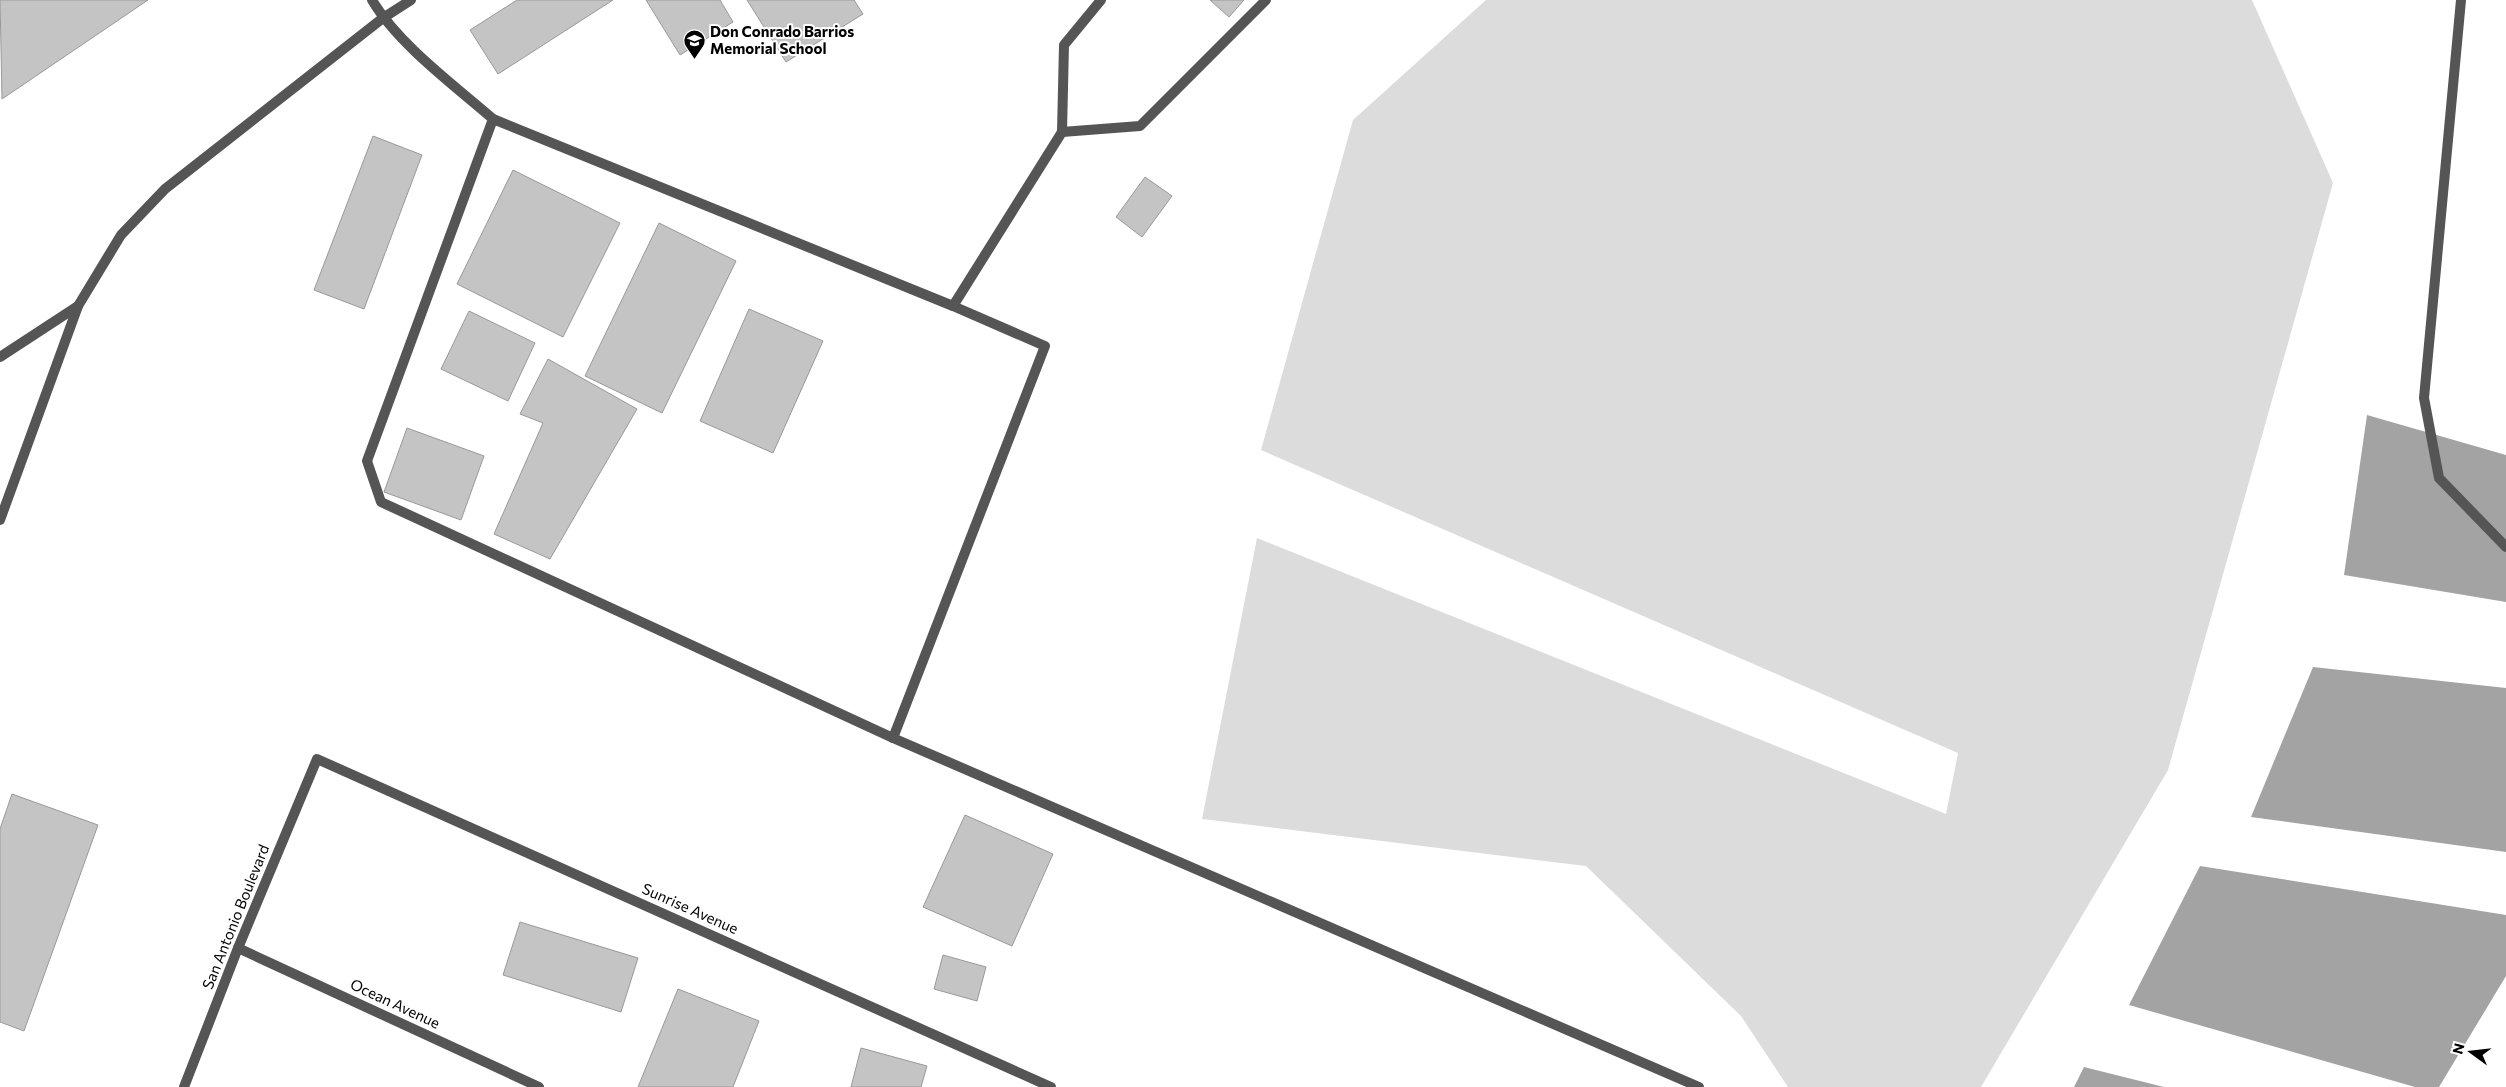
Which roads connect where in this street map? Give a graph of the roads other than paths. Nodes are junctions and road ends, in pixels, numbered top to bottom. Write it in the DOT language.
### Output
graph roads {
  1 [pos="372,0"];
  2 [pos="411,0"];
  3 [pos="1101,0"];
  4 [pos="1266,0"];
  5 [pos="2461,0"];
  6 [pos="383,18"];
  7 [pos="493,119"];
  8 [pos="1062,132"];
  9 [pos="78,306"];
  10 [pos="953,306"];
  11 [pos="0,357"];
  12 [pos="0,520"];
  13 [pos="2506,547"];
  14 [pos="893,738"];
  15 [pos="317,759"];
  16 [pos="238,948"];
  17 [pos="184,1087"];
  18 [pos="540,1087"];
  19 [pos="1051,1087"];
  20 [pos="1699,1087"];
  1 -- 6 [label="street"];
  2 -- 6 [label="street"];
  3 -- 8 [label="street"];
  4 -- 8 [label="street"];
  5 -- 13 [label="street"];
  6 -- 7 [label="street"];
  6 -- 9 [label="street"];
  7 -- 10 [label="street"];
  7 -- 14 [label="street"];
  8 -- 10 [label="street"];
  9 -- 11 [label="street"];
  9 -- 12 [label="street"];
  10 -- 14 [label="street"];
  14 -- 20 [label="street"];
  15 -- 16 [label="street, San Antonio Boulevard"];
  15 -- 19 [label="street, Sunrise Avenue"];
  16 -- 17 [label="street, San Antonio Boulevard"];
  16 -- 18 [label="street, Ocean Avenue"];
}
